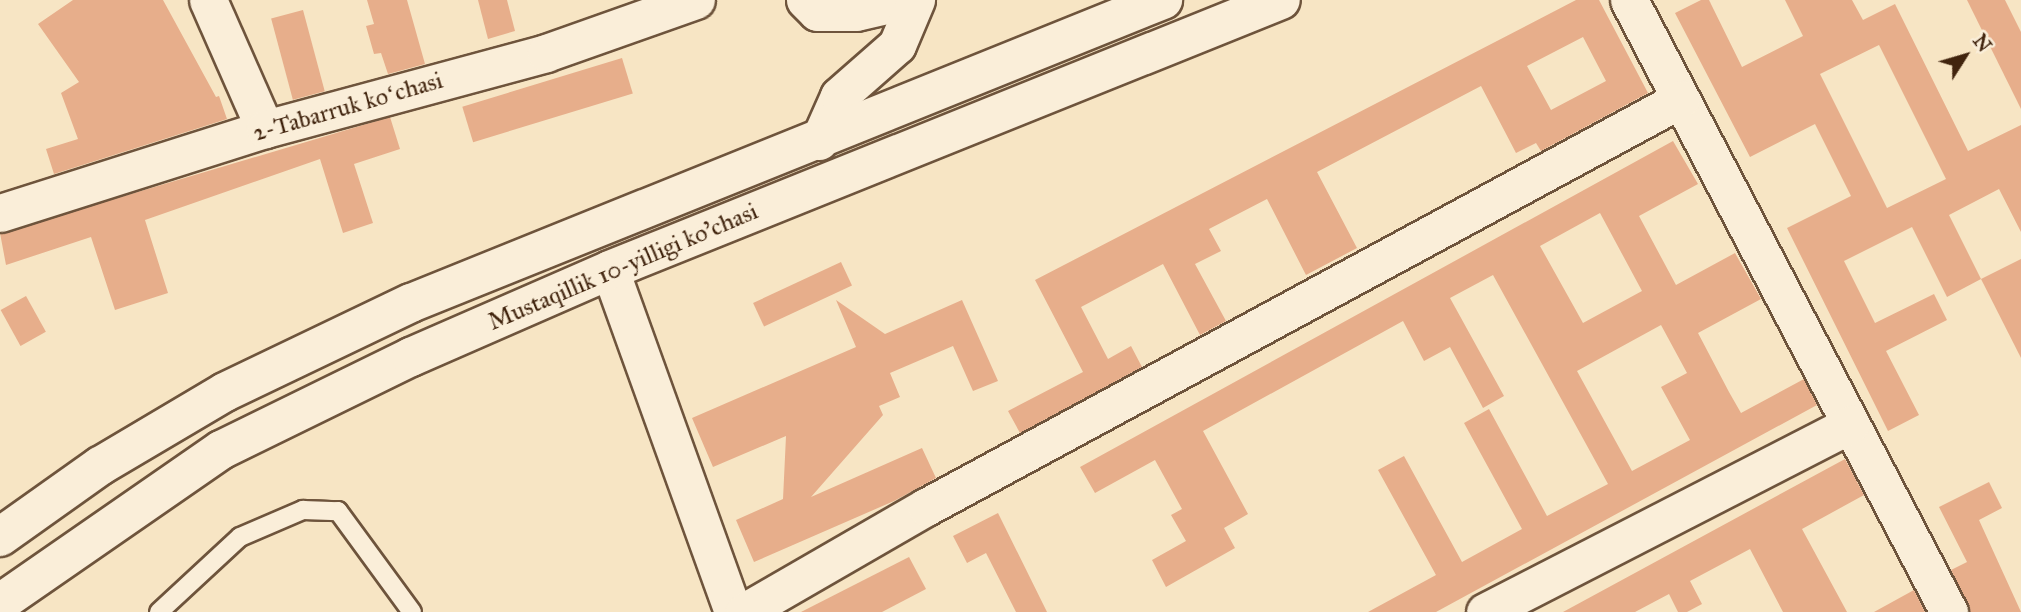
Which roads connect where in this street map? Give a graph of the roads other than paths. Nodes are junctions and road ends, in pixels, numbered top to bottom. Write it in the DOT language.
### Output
graph roads {
  1 [pos="208,0"];
  2 [pos="696,0"];
  3 [pos="806,0"];
  4 [pos="907,0"];
  5 [pos="916,0"];
  6 [pos="1163,0"];
  7 [pos="1281,0"];
  8 [pos="1629,0"];
  9 [pos="1681,99"];
  10 [pos="265,130"];
  11 [pos="819,141"];
  12 [pos="0,213"];
  13 [pos="610,270"];
  14 [pos="1851,424"];
  15 [pos="0,537"];
  16 [pos="0,603"];
  17 [pos="159,612"];
  18 [pos="412,612"];
  19 [pos="733,612"];
  20 [pos="744,612"];
  21 [pos="1485,612"];
  22 [pos="1950,612"];
  1 -- 10 [label="street"];
  2 -- 10 [label="street, 2-Tabarruk koʻchasi"];
  3 -- 4 [label="street"];
  5 -- 11 [label="street"];
  6 -- 11 [label="main road, Mustaqillik 10-yilligi ko'chasi"];
  7 -- 13 [label="main road, Mustaqillik 10-yilligi ko'chasi"];
  8 -- 9 [label="street"];
  9 -- 14 [label="street"];
  9 -- 20 [label="street"];
  10 -- 12 [label="street, 2-Tabarruk koʻchasi"];
  11 -- 15 [label="main road, Mustaqillik 10-yilligi ko'chasi"];
  13 -- 16 [label="main road, Mustaqillik 10-yilligi ko'chasi"];
  13 -- 19 [label="street"];
  14 -- 21 [label="street"];
  14 -- 22 [label="street"];
  17 -- 18 [label="lane"];
}
